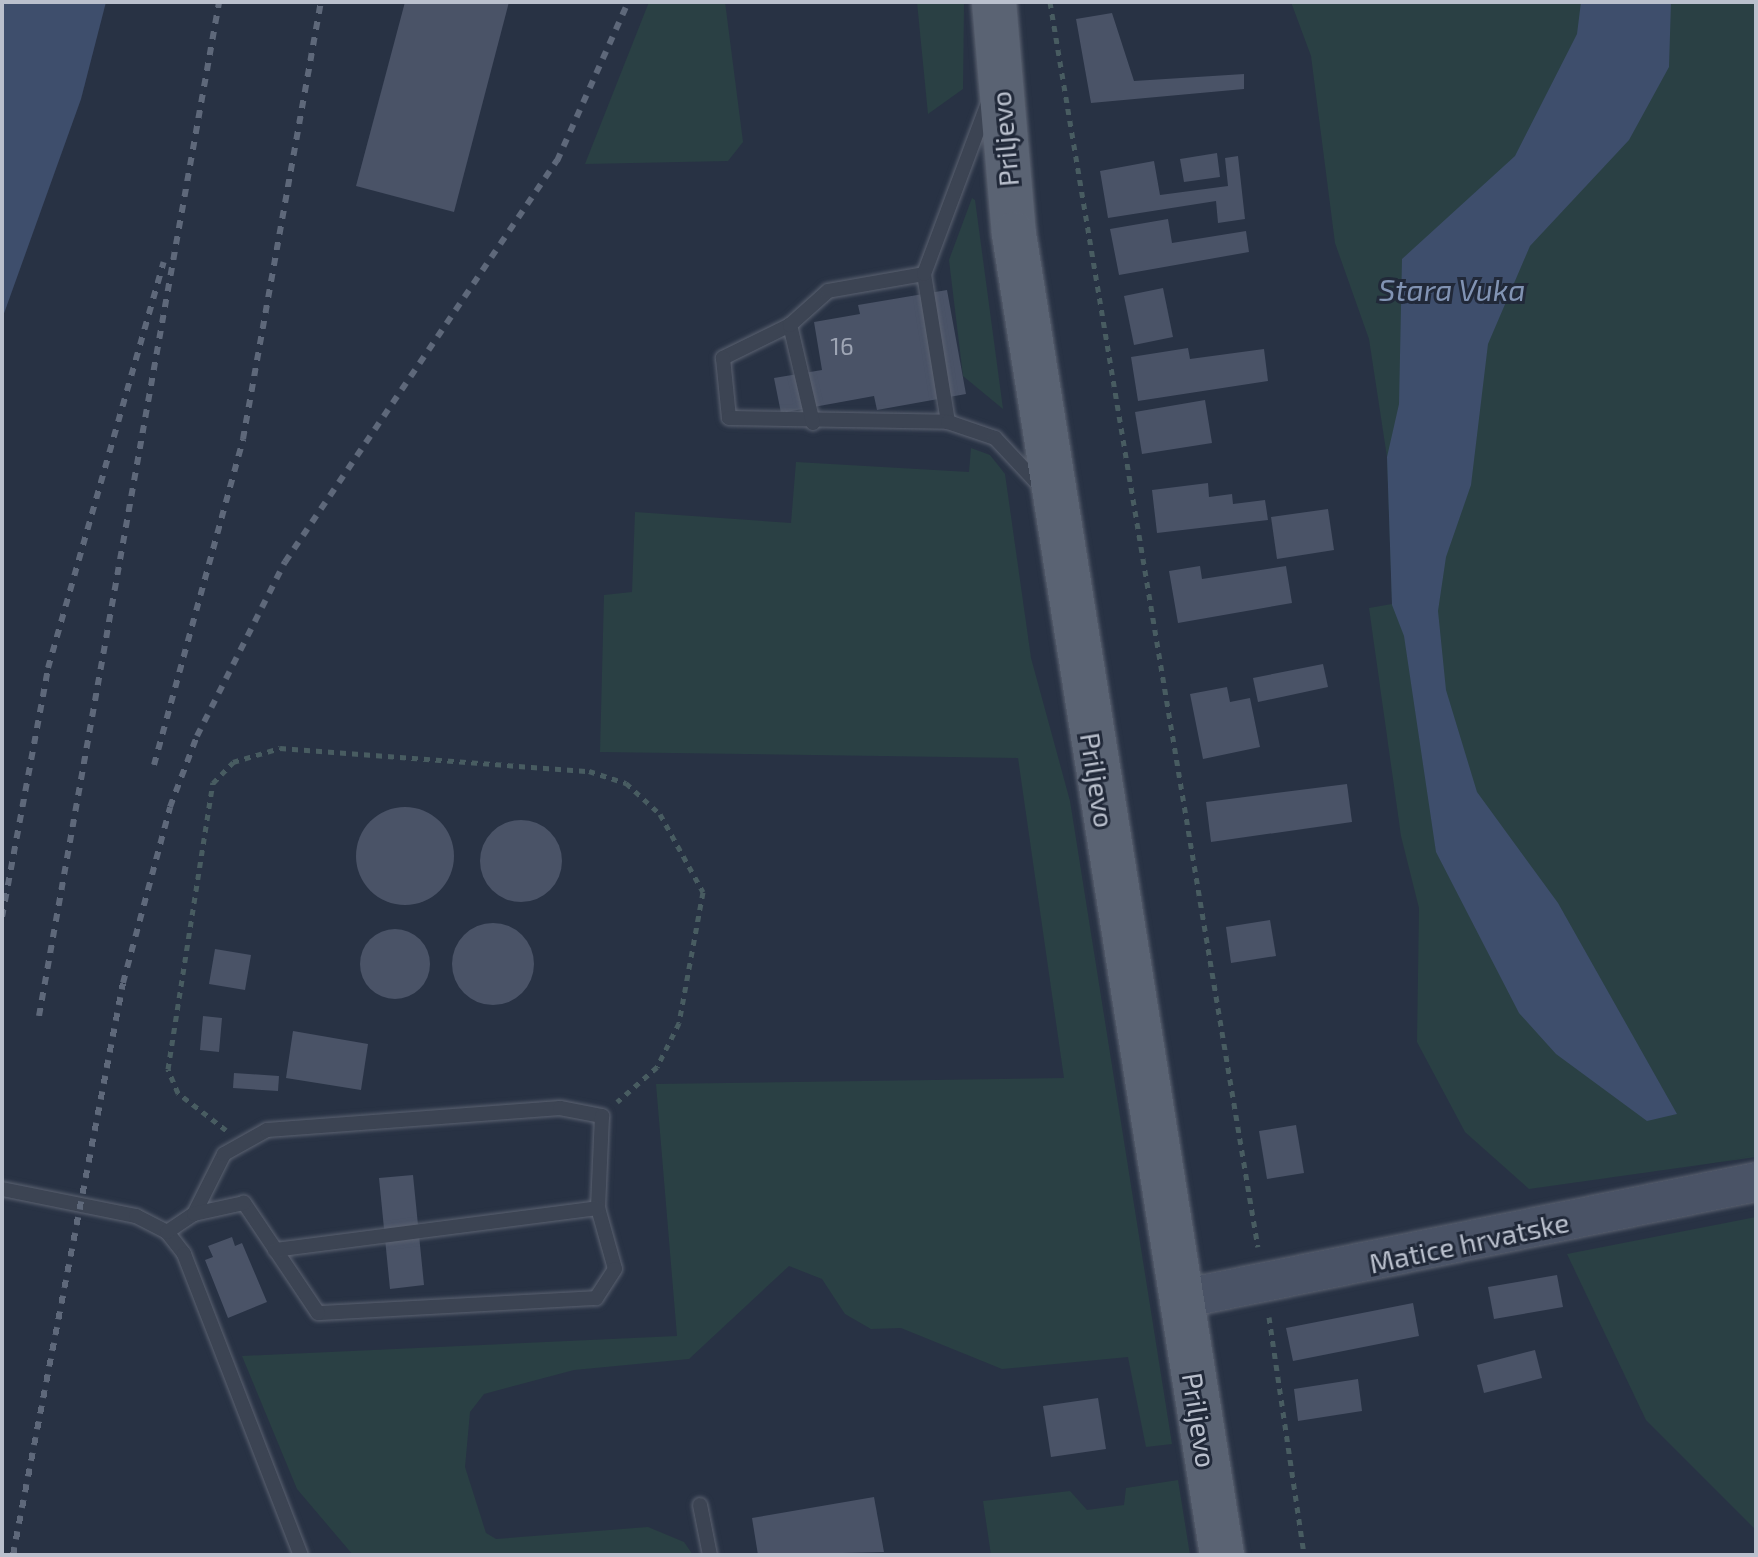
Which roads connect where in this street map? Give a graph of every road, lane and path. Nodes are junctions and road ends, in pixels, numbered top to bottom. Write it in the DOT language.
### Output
graph roads {
  1 [pos="994,2"];
  2 [pos="1050,2"];
  3 [pos="998,77"];
  4 [pos="924,274"];
  5 [pos="790,325"];
  6 [pos="948,422"];
  7 [pos="813,423"];
  8 [pos="1056,513"];
  9 [pos="602,1116"];
  10 [pos="241,1138"];
  11 [pos="1756,1182"];
  12 [pos="2,1189"];
  13 [pos="598,1208"];
  14 [pos="194,1214"];
  15 [pos="167,1232"];
  16 [pos="275,1250"];
  17 [pos="1264,1283"];
  18 [pos="1181,1299"];
  19 [pos="700,1505"];
  20 [pos="301,1555"];
  21 [pos="710,1555"];
  22 [pos="1222,1555"];
  23 [pos="1304,1555"];
  1 -- 3 [label="main road, Priljevo"];
  2 -- 17 [label="path"];
  3 -- 4 [label="lane"];
  3 -- 8 [label="main road, Priljevo"];
  4 -- 5 [label="lane"];
  4 -- 6 [label="lane"];
  5 -- 7 [label="lane"];
  5 -- 7 [label="lane"];
  6 -- 7 [label="lane"];
  6 -- 8 [label="lane"];
  8 -- 18 [label="main road, Priljevo"];
  9 -- 10 [label="lane"];
  9 -- 10 [label="path"];
  9 -- 13 [label="lane"];
  10 -- 14 [label="lane"];
  11 -- 17 [label="main road, Matice hrvatske"];
  12 -- 15 [label="lane"];
  13 -- 16 [label="lane"];
  13 -- 16 [label="lane"];
  14 -- 15 [label="lane"];
  14 -- 16 [label="lane"];
  15 -- 20 [label="lane"];
  17 -- 18 [label="main road, Matice hrvatske"];
  17 -- 23 [label="path"];
  18 -- 22 [label="main road, Priljevo"];
  19 -- 21 [label="lane"];
}
